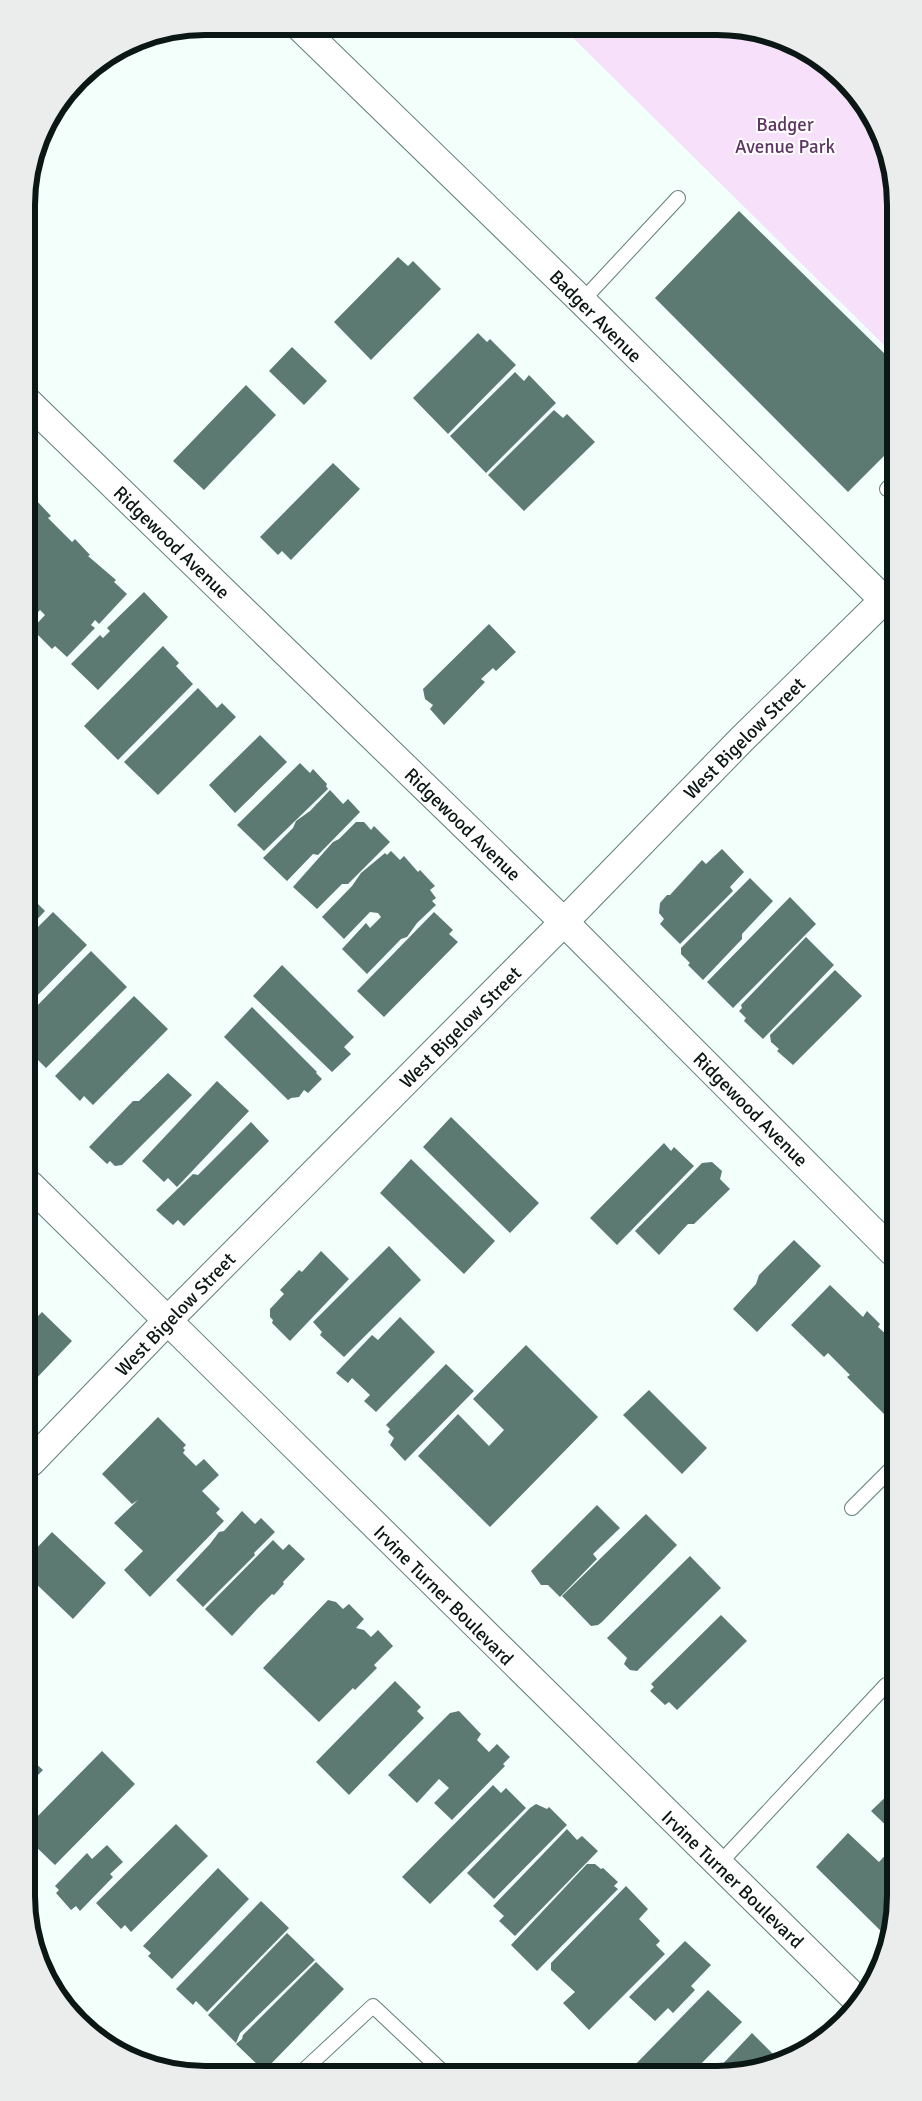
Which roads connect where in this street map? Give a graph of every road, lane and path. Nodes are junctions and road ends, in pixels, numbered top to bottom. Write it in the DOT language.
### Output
graph roads {
  1 [pos="308,35"];
  2 [pos="678,198"];
  3 [pos="582,301"];
  4 [pos="35,409"];
  5 [pos="887,598"];
  6 [pos="887,602"];
  7 [pos="564,922"];
  8 [pos="35,1190"];
  9 [pos="887,1246"];
  10 [pos="167,1321"];
  11 [pos="35,1458"];
  12 [pos="887,1473"];
  13 [pos="852,1508"];
  14 [pos="886,1686"];
  15 [pos="718,1866"];
  16 [pos="854,1997"];
  17 [pos="309,2066"];
  18 [pos="436,2066"];
  1 -- 3 [label="street, Badger Avenue"];
  2 -- 3 [label="lane"];
  3 -- 5 [label="street, Badger Avenue"];
  4 -- 7 [label="street, Ridgewood Avenue"];
  6 -- 7 [label="street, West Bigelow Street"];
  7 -- 9 [label="street, Ridgewood Avenue"];
  7 -- 10 [label="street, West Bigelow Street"];
  8 -- 10 [label="street, Irvine Turner Boulevard"];
  10 -- 11 [label="street, West Bigelow Street"];
  10 -- 15 [label="street, Irvine Turner Boulevard"];
  12 -- 13 [label="lane"];
  14 -- 15 [label="lane"];
  15 -- 16 [label="street, Irvine Turner Boulevard"];
  17 -- 18 [label="lane"];
}
